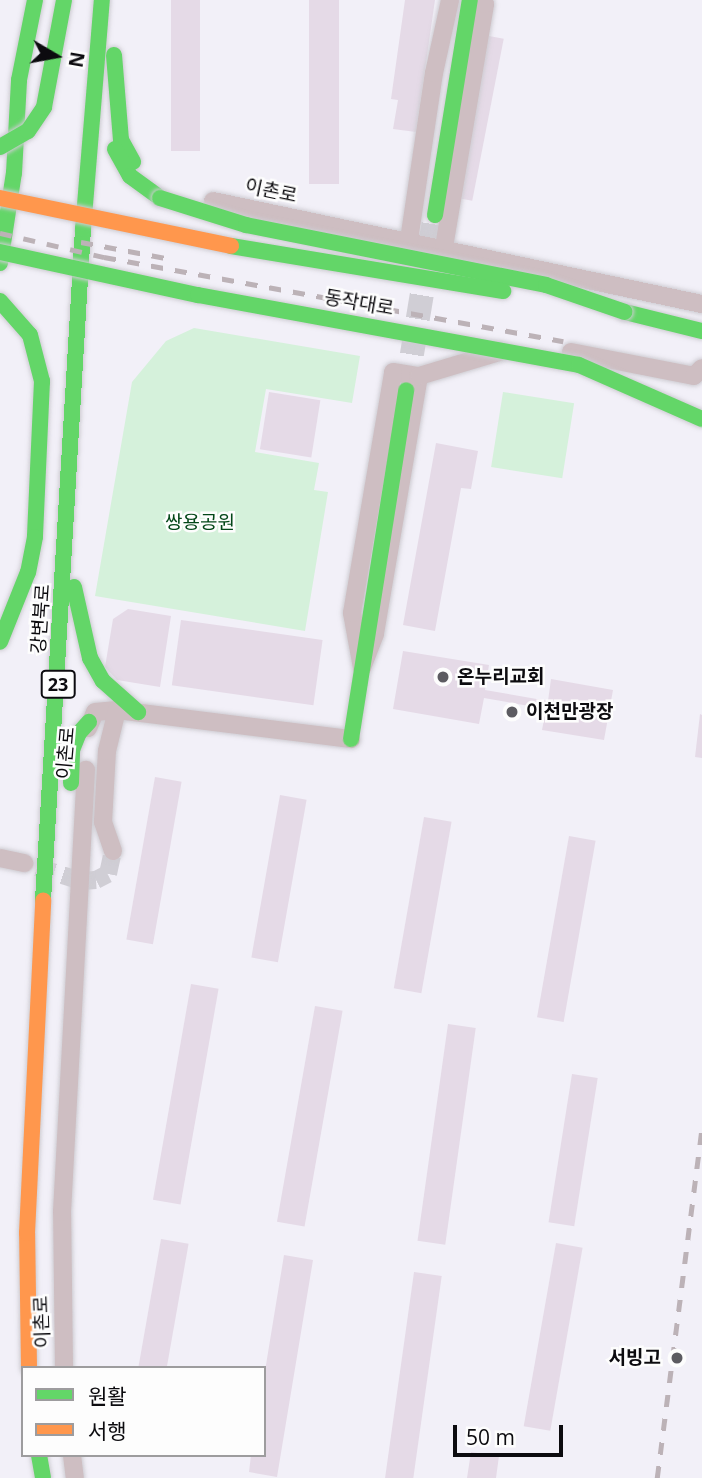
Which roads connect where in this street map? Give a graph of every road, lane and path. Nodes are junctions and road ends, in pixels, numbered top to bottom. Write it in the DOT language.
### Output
graph roads {
  1 [pos="35,0"];
  2 [pos="64,0"];
  3 [pos="102,0"];
  4 [pos="110,0"];
  5 [pos="450,0"];
  6 [pos="470,0"];
  7 [pos="481,0"];
  8 [pos="19,80"];
  9 [pos="116,86"];
  10 [pos="0,138"];
  11 [pos="0,146"];
  12 [pos="133,162"];
  13 [pos="0,198"];
  14 [pos="435,215"];
  15 [pos="409,240"];
  16 [pos="444,247"];
  17 [pos="0,251"];
  18 [pos="0,263"];
  19 [pos="0,301"];
  20 [pos="702,304"];
  21 [pos="625,312"];
  22 [pos="702,315"];
  23 [pos="702,331"];
  24 [pos="702,368"];
  25 [pos="419,376"];
  26 [pos="406,390"];
  27 [pos="702,419"];
  28 [pos="66,557"];
  29 [pos="0,642"];
  30 [pos="362,668"];
  31 [pos="117,710"];
  32 [pos="138,712"];
  33 [pos="89,722"];
  34 [pos="351,739"];
  35 [pos="113,851"];
  36 [pos="0,858"];
  37 [pos="24,863"];
  38 [pos="35,1065"];
  39 [pos="29,1366"];
  40 [pos="64,1366"];
  41 [pos="39,1457"];
  42 [pos="72,1457"];
  43 [pos="43,1478"];
  44 [pos="75,1478"];
  1 -- 8 [label="main road"];
  2 -- 11 [label="main road, bridge"];
  3 -- 28 [label="main road, 강변북로 / 23"];
  4 -- 9 [label="main road"];
  5 -- 15 [label="street"];
  6 -- 14 [label="main road"];
  7 -- 16 [label="street"];
  8 -- 10 [label="main road"];
  8 -- 18 [label="main road"];
  9 -- 12 [label="main road"];
  9 -- 21 [label="main road, bridge"];
  12 -- 15 [label="street, 이촌로"];
  13 -- 21 [label="main road, 동작대로, bridge"];
  15 -- 16 [label="street, 이촌로"];
  16 -- 20 [label="street, 이촌로"];
  17 -- 27 [label="main road, 동작대로, bridge"];
  19 -- 29 [label="main road"];
  21 -- 22 [label="main road"];
  21 -- 23 [label="main road"];
  24 -- 25 [label="street"];
  25 -- 30 [label="street"];
  25 -- 30 [label="street"];
  26 -- 30 [label="main road, 이촌로"];
  28 -- 32 [label="main road"];
  28 -- 38 [label="main road, 강변북로 / 23"];
  30 -- 34 [label="main road, 이촌로"];
  31 -- 32 [label="street, 이촌로"];
  31 -- 33 [label="street, 이촌로"];
  31 -- 35 [label="street"];
  32 -- 34 [label="street, 이촌로"];
  33 -- 38 [label="main road"];
  33 -- 40 [label="street, 이촌로"];
  36 -- 37 [label="street"];
  38 -- 39 [label="main road, 강변북로 / 23"];
  41 -- 43 [label="main road"];
  42 -- 44 [label="street"];
}
